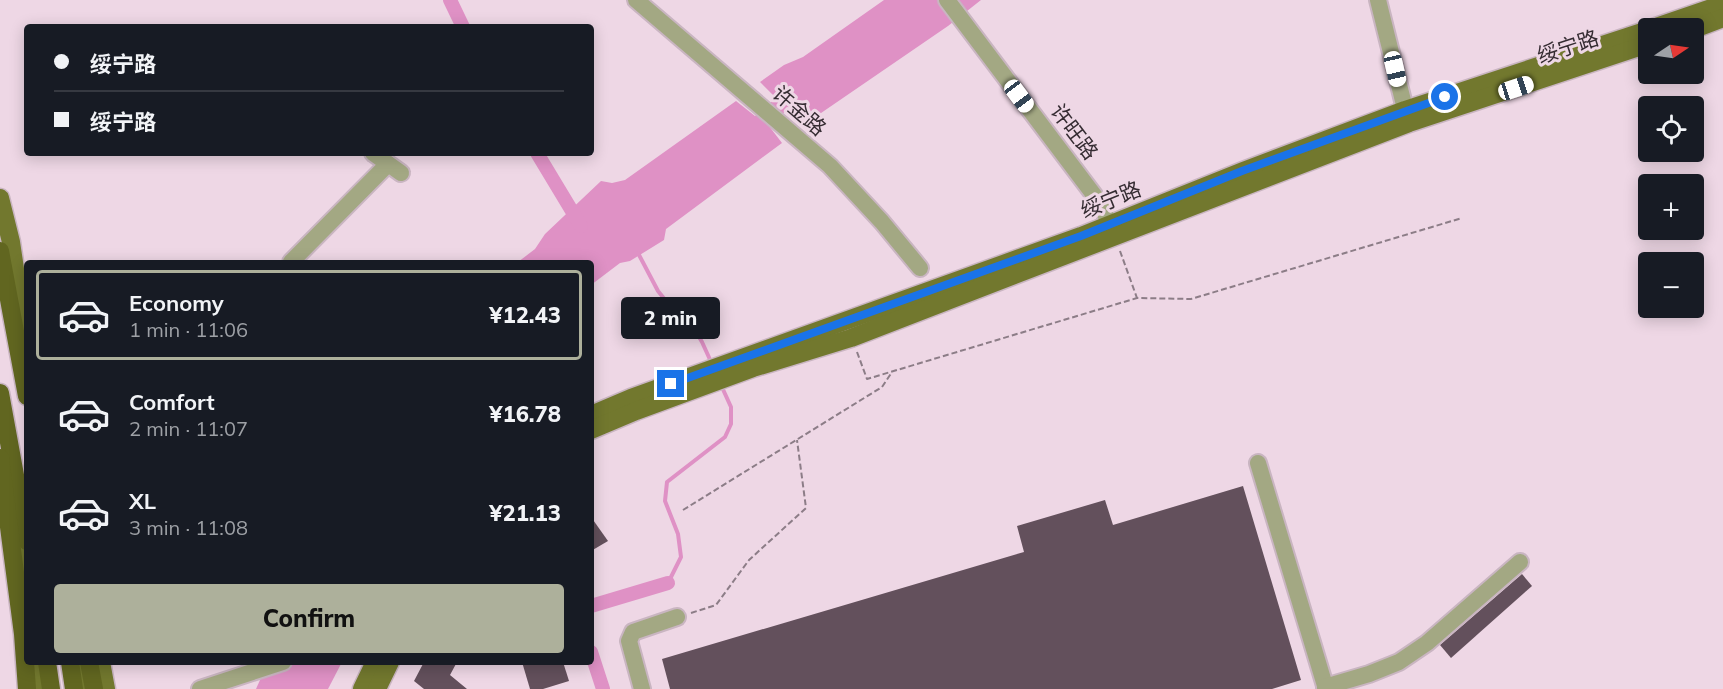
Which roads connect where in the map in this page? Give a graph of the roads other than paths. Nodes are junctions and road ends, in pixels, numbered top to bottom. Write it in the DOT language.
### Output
graph roads {
  1 [pos="636,0"];
  2 [pos="947,0"];
  3 [pos="1378,0"];
  4 [pos="1723,4"];
  5 [pos="1682,18"];
  6 [pos="1723,18"];
  7 [pos="1704,25"];
  8 [pos="1638,34"];
  9 [pos="1638,47"];
  10 [pos="1407,117"];
  11 [pos="377,156"];
  12 [pos="0,198"];
  13 [pos="3,222"];
  14 [pos="1113,230"];
  15 [pos="4,245"];
  16 [pos="293,260"];
  17 [pos="24,267"];
  18 [pos="920,268"];
  19 [pos="15,326"];
  20 [pos="24,335"];
  21 [pos="749,363"];
  22 [pos="24,366"];
  23 [pos="715,375"];
  24 [pos="24,378"];
  25 [pos="0,393"];
  26 [pos="594,414"];
  27 [pos="594,429"];
  28 [pos="0,458"];
  29 [pos="1258,463"];
  30 [pos="24,525"];
  31 [pos="1520,562"];
  32 [pos="24,569"];
  33 [pos="676,617"];
  34 [pos="24,648"];
  35 [pos="25,665"];
  36 [pos="37,665"];
  37 [pos="47,665"];
  38 [pos="70,665"];
  39 [pos="80,665"];
  40 [pos="90,665"];
  41 [pos="102,665"];
  42 [pos="274,665"];
  43 [pos="374,665"];
  44 [pos="389,665"];
  45 [pos="1325,688"];
  46 [pos="27,689"];
  47 [pos="40,689"];
  48 [pos="51,689"];
  49 [pos="74,689"];
  50 [pos="84,689"];
  51 [pos="94,689"];
  52 [pos="106,689"];
  53 [pos="200,689"];
  54 [pos="362,689"];
  55 [pos="377,689"];
  56 [pos="642,689"];
  1 -- 18 [label="street, 许金路"];
  2 -- 14 [label="street, 许旺路"];
  3 -- 10 [label="street"];
  4 -- 5 [label="main road"];
  6 -- 7 [label="main road"];
  8 -- 10 [label="main road, 绥宁路"];
  9 -- 10 [label="main road, 绥宁路"];
  10 -- 14 [label="main road, 绥宁路"];
  11 -- 16 [label="street"];
  12 -- 13 [label="main road"];
  13 -- 15 [label="main road"];
  14 -- 21 [label="main road, 绥宁路"];
  14 -- 21 [label="main road, 绥宁路"];
  15 -- 17 [label="main road"];
  15 -- 19 [label="highway"];
  15 -- 20 [label="main road"];
  19 -- 22 [label="highway"];
  19 -- 24 [label="highway"];
  21 -- 23 [label="main road, 绥宁路"];
  23 -- 26 [label="main road, 绥宁路"];
  23 -- 27 [label="main road, 绥宁路"];
  25 -- 30 [label="highway"];
  25 -- 32 [label="main road"];
  28 -- 34 [label="highway"];
  29 -- 45 [label="street"];
  31 -- 45 [label="street"];
  33 -- 56 [label="street"];
  35 -- 46 [label="highway"];
  36 -- 47 [label="main road"];
  37 -- 48 [label="highway"];
  38 -- 49 [label="highway"];
  39 -- 50 [label="main road"];
  40 -- 51 [label="highway"];
  41 -- 52 [label="main road"];
  42 -- 53 [label="street"];
  43 -- 54 [label="main road"];
  44 -- 55 [label="main road"];
}
